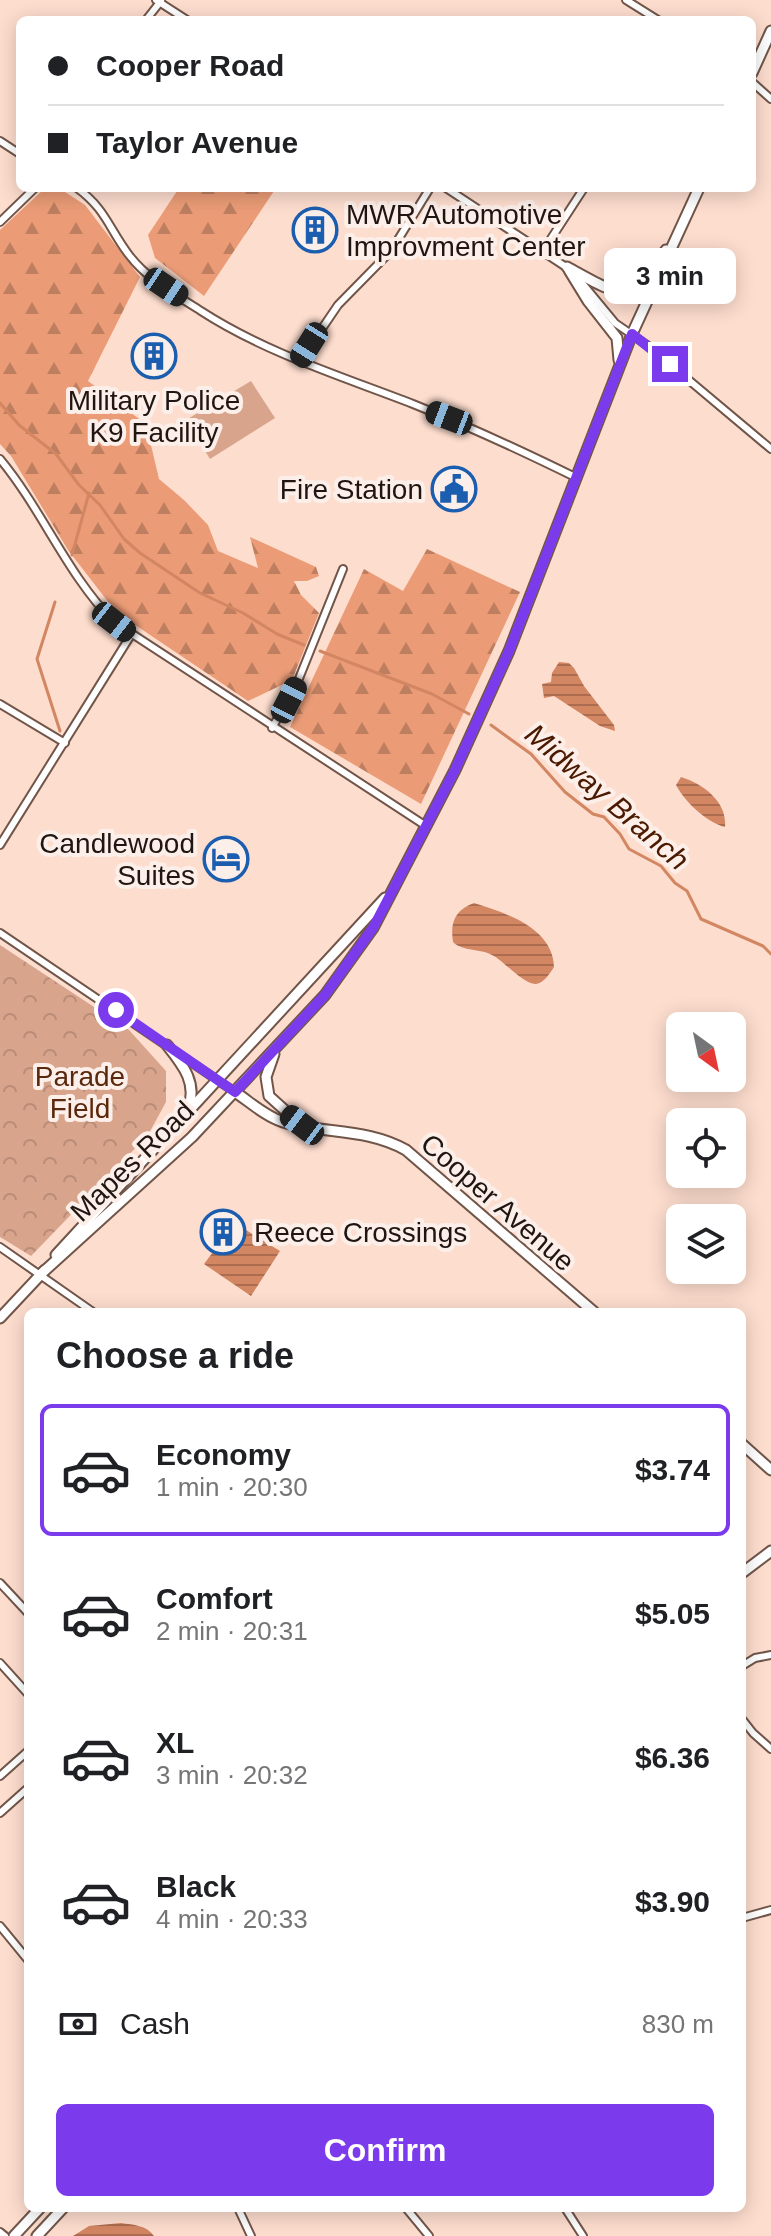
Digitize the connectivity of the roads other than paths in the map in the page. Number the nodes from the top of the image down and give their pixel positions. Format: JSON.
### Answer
{"nodes":[{"id":1,"x":626,"y":0,"type":"edge"},
{"id":2,"x":159,"y":1,"type":"edge"},
{"id":3,"x":181,"y":16,"type":"edge"},
{"id":4,"x":652,"y":16,"type":"edge"},
{"id":5,"x":771,"y":31,"type":"edge"},
{"id":6,"x":756,"y":64,"type":"edge"},
{"id":7,"x":756,"y":86,"type":"edge"},
{"id":8,"x":771,"y":99,"type":"edge"},
{"id":9,"x":31,"y":192,"type":"edge"},
{"id":10,"x":82,"y":192,"type":"edge"},
{"id":11,"x":428,"y":192,"type":"edge"},
{"id":12,"x":452,"y":192,"type":"edge"},
{"id":13,"x":581,"y":192,"type":"edge"},
{"id":14,"x":697,"y":192,"type":"edge"},
{"id":15,"x":0,"y":222,"type":"edge"},
{"id":16,"x":680,"y":231,"type":"junction"},
{"id":17,"x":543,"y":251,"type":"junction"},
{"id":18,"x":567,"y":267,"type":"junction"},
{"id":19,"x":632,"y":334,"type":"junction"},
{"id":20,"x":300,"y":361,"type":"junction"},
{"id":21,"x":618,"y":368,"type":"junction"},
{"id":22,"x":771,"y":449,"type":"edge"},
{"id":23,"x":0,"y":459,"type":"edge"},
{"id":24,"x":575,"y":477,"type":"junction"},
{"id":25,"x":343,"y":569,"type":"dead end"},
{"id":26,"x":131,"y":635,"type":"junction"},
{"id":27,"x":0,"y":704,"type":"edge"},
{"id":28,"x":272,"y":728,"type":"junction"},
{"id":29,"x":65,"y":743,"type":"junction"},
{"id":30,"x":426,"y":826,"type":"junction"},
{"id":31,"x":0,"y":845,"type":"edge"},
{"id":32,"x":395,"y":886,"type":"junction"},
{"id":33,"x":0,"y":933,"type":"edge"},
{"id":34,"x":167,"y":1045,"type":"junction"},
{"id":35,"x":277,"y":1046,"type":"junction"},
{"id":36,"x":218,"y":1080,"type":"junction"},
{"id":37,"x":235,"y":1092,"type":"junction"},
{"id":38,"x":185,"y":1115,"type":"junction"},
{"id":39,"x":302,"y":1125,"type":"junction"},
{"id":40,"x":0,"y":1247,"type":"edge"},
{"id":41,"x":41,"y":1274,"type":"junction"},
{"id":42,"x":88,"y":1308,"type":"edge"},
{"id":43,"x":589,"y":1308,"type":"edge"},
{"id":44,"x":0,"y":1318,"type":"edge"},
{"id":45,"x":746,"y":1448,"type":"edge"},
{"id":46,"x":771,"y":1470,"type":"edge"},
{"id":47,"x":771,"y":1551,"type":"edge"},
{"id":48,"x":746,"y":1570,"type":"edge"},
{"id":49,"x":0,"y":1583,"type":"edge"},
{"id":50,"x":24,"y":1609,"type":"edge"},
{"id":51,"x":771,"y":1655,"type":"edge"},
{"id":52,"x":0,"y":1663,"type":"edge"},
{"id":53,"x":746,"y":1664,"type":"edge"},
{"id":54,"x":24,"y":1690,"type":"edge"},
{"id":55,"x":746,"y":1724,"type":"edge"},
{"id":56,"x":771,"y":1749,"type":"edge"},
{"id":57,"x":24,"y":1755,"type":"edge"},
{"id":58,"x":0,"y":1776,"type":"edge"},
{"id":59,"x":24,"y":1792,"type":"edge"},
{"id":60,"x":0,"y":1813,"type":"edge"},
{"id":61,"x":771,"y":1910,"type":"edge"},
{"id":62,"x":746,"y":1916,"type":"edge"},
{"id":63,"x":0,"y":1926,"type":"edge"},
{"id":64,"x":24,"y":1955,"type":"edge"},
{"id":65,"x":36,"y":2212,"type":"edge"},
{"id":66,"x":59,"y":2212,"type":"edge"},
{"id":67,"x":240,"y":2212,"type":"edge"},
{"id":68,"x":409,"y":2212,"type":"edge"},
{"id":69,"x":568,"y":2212,"type":"edge"},
{"id":70,"x":0,"y":2232,"type":"edge"},
{"id":71,"x":5,"y":2236,"type":"edge"},
{"id":72,"x":14,"y":2236,"type":"edge"},
{"id":73,"x":37,"y":2236,"type":"edge"},
{"id":74,"x":251,"y":2236,"type":"edge"},
{"id":75,"x":429,"y":2236,"type":"edge"},
{"id":76,"x":583,"y":2236,"type":"edge"}],
"edges":[{"from":1,"to":4,"type":"street"},
{"from":2,"to":3,"type":"street"},
{"from":5,"to":6,"type":"street"},
{"from":7,"to":8,"type":"street"},
{"from":9,"to":15,"type":"street"},
{"from":10,"to":20,"type":"street"},
{"from":11,"to":20,"type":"street"},
{"from":12,"to":17,"type":"street"},
{"from":13,"to":17,"type":"street"},
{"from":14,"to":16,"type":"street","name":"Mapes Road"},
{"from":16,"to":18,"type":"street"},
{"from":16,"to":19,"type":"street","name":"Mapes Road"},
{"from":17,"to":18,"type":"street"},
{"from":18,"to":19,"type":"street"},
{"from":18,"to":21,"type":"street"},
{"from":19,"to":21,"type":"street","name":"Mapes Road"},
{"from":19,"to":22,"type":"street"},
{"from":20,"to":24,"type":"street"},
{"from":21,"to":24,"type":"street","name":"Mapes Road"},
{"from":23,"to":26,"type":"street"},
{"from":24,"to":30,"type":"street","name":"Mapes Road"},
{"from":25,"to":28,"type":"street"},
{"from":26,"to":28,"type":"street"},
{"from":26,"to":29,"type":"street"},
{"from":27,"to":29,"type":"street"},
{"from":28,"to":30,"type":"street"},
{"from":29,"to":31,"type":"street"},
{"from":30,"to":32,"type":"street","name":"Mapes Road"},
{"from":32,"to":35,"type":"street","name":"Mapes Road"},
{"from":32,"to":36,"type":"street","name":"Mapes Road"},
{"from":33,"to":34,"type":"street"},
{"from":34,"to":36,"type":"street"},
{"from":34,"to":38,"type":"street"},
{"from":35,"to":37,"type":"street","name":"Mapes Road"},
{"from":35,"to":39,"type":"street"},
{"from":36,"to":37,"type":"street"},
{"from":36,"to":38,"type":"street","name":"Mapes Road"},
{"from":37,"to":39,"type":"street","name":"Cooper Avenue"},
{"from":37,"to":41,"type":"street","name":"Mapes Road"},
{"from":38,"to":41,"type":"street","name":"Mapes Road"},
{"from":39,"to":43,"type":"street","name":"Cooper Avenue"},
{"from":40,"to":41,"type":"street"},
{"from":41,"to":42,"type":"street"},
{"from":41,"to":44,"type":"street","name":"Mapes Road"},
{"from":45,"to":46,"type":"street"},
{"from":47,"to":48,"type":"street"},
{"from":49,"to":50,"type":"street"},
{"from":51,"to":53,"type":"street"},
{"from":52,"to":54,"type":"street"},
{"from":55,"to":56,"type":"street"},
{"from":57,"to":58,"type":"street"},
{"from":59,"to":60,"type":"street"},
{"from":61,"to":62,"type":"street"},
{"from":63,"to":64,"type":"street"},
{"from":65,"to":72,"type":"street"},
{"from":66,"to":73,"type":"street"},
{"from":67,"to":74,"type":"street"},
{"from":68,"to":75,"type":"street"},
{"from":69,"to":76,"type":"street"},
{"from":70,"to":71,"type":"street"}]}
